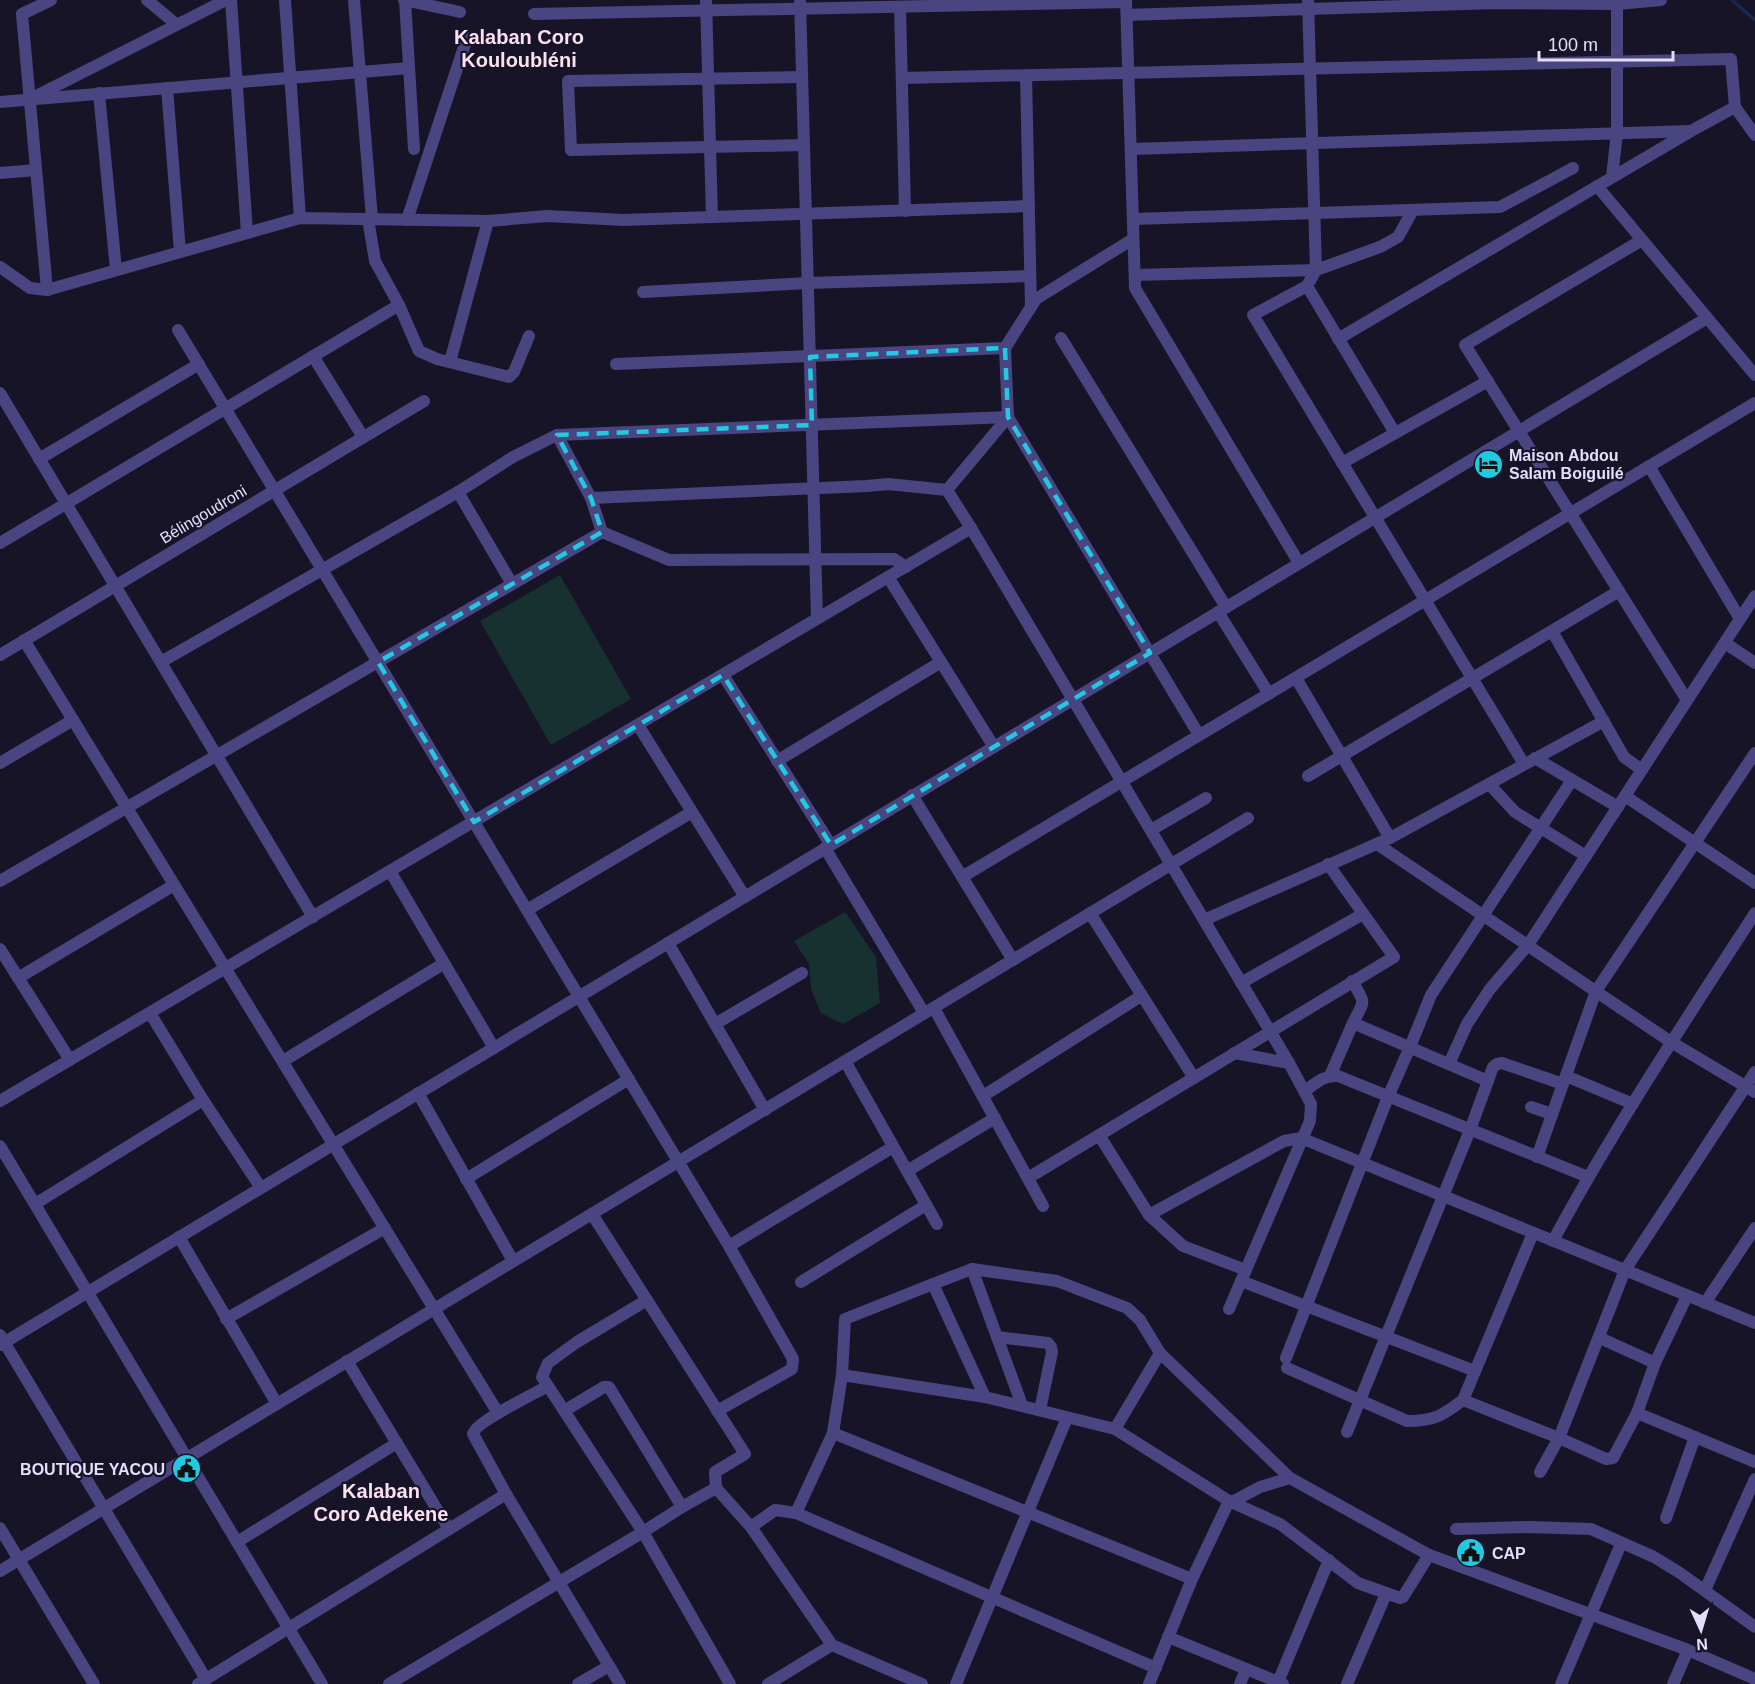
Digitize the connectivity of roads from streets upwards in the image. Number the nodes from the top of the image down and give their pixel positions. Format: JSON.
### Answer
{"nodes":[{"id":1,"x":51,"y":0,"type":"edge"},
{"id":2,"x":147,"y":0,"type":"edge"},
{"id":3,"x":226,"y":0,"type":"edge"},
{"id":4,"x":231,"y":0,"type":"edge"},
{"id":5,"x":285,"y":0,"type":"edge"},
{"id":6,"x":354,"y":0,"type":"edge"},
{"id":7,"x":404,"y":0,"type":"edge"},
{"id":8,"x":1660,"y":0,"type":"edge"},
{"id":9,"x":1496,"y":1,"type":"edge"},
{"id":10,"x":1023,"y":2,"type":"edge"},
{"id":11,"x":1546,"y":2,"type":"edge"},
{"id":12,"x":800,"y":4,"type":"edge"},
{"id":13,"x":1617,"y":4,"type":"junction"},
{"id":14,"x":706,"y":5,"type":"edge"},
{"id":15,"x":1309,"y":5,"type":"edge"},
{"id":16,"x":1126,"y":6,"type":"edge"},
{"id":17,"x":900,"y":7,"type":"junction"},
{"id":18,"x":460,"y":12,"type":"dead end"},
{"id":19,"x":534,"y":14,"type":"dead end"},
{"id":20,"x":176,"y":24,"type":"junction"},
{"id":21,"x":467,"y":38,"type":"dead end"},
{"id":22,"x":1616,"y":62,"type":"junction"},
{"id":23,"x":409,"y":68,"type":"junction"},
{"id":24,"x":1310,"y":68,"type":"junction"},
{"id":25,"x":360,"y":72,"type":"junction"},
{"id":26,"x":1128,"y":72,"type":"junction"},
{"id":27,"x":1026,"y":75,"type":"junction"},
{"id":28,"x":802,"y":77,"type":"junction"},
{"id":29,"x":290,"y":78,"type":"junction"},
{"id":30,"x":902,"y":78,"type":"junction"},
{"id":31,"x":708,"y":79,"type":"junction"},
{"id":32,"x":237,"y":82,"type":"junction"},
{"id":33,"x":167,"y":88,"type":"junction"},
{"id":34,"x":99,"y":93,"type":"junction"},
{"id":35,"x":30,"y":99,"type":"junction"},
{"id":36,"x":0,"y":102,"type":"edge"},
{"id":37,"x":1735,"y":108,"type":"junction"},
{"id":38,"x":1691,"y":131,"type":"junction"},
{"id":39,"x":1617,"y":133,"type":"junction"},
{"id":40,"x":1755,"y":135,"type":"edge"},
{"id":41,"x":1312,"y":143,"type":"junction"},
{"id":42,"x":804,"y":145,"type":"junction"},
{"id":43,"x":710,"y":147,"type":"junction"},
{"id":44,"x":414,"y":149,"type":"dead end"},
{"id":45,"x":1131,"y":149,"type":"junction"},
{"id":46,"x":1573,"y":168,"type":"dead end"},
{"id":47,"x":36,"y":170,"type":"junction"},
{"id":48,"x":0,"y":173,"type":"edge"},
{"id":49,"x":1612,"y":177,"type":"junction"},
{"id":50,"x":1597,"y":186,"type":"junction"},
{"id":51,"x":1029,"y":206,"type":"junction"},
{"id":52,"x":1413,"y":210,"type":"junction"},
{"id":53,"x":905,"y":211,"type":"junction"},
{"id":54,"x":1314,"y":213,"type":"junction"},
{"id":55,"x":806,"y":214,"type":"junction"},
{"id":56,"x":712,"y":217,"type":"junction"},
{"id":57,"x":300,"y":218,"type":"junction"},
{"id":58,"x":370,"y":219,"type":"junction"},
{"id":59,"x":1133,"y":219,"type":"junction"},
{"id":60,"x":407,"y":220,"type":"junction"},
{"id":61,"x":488,"y":221,"type":"junction"},
{"id":62,"x":247,"y":233,"type":"junction"},
{"id":63,"x":1133,"y":239,"type":"junction"},
{"id":64,"x":1642,"y":240,"type":"junction"},
{"id":65,"x":180,"y":252,"type":"junction"},
{"id":66,"x":0,"y":267,"type":"edge"},
{"id":67,"x":116,"y":270,"type":"junction"},
{"id":68,"x":1316,"y":270,"type":"junction"},
{"id":69,"x":1135,"y":275,"type":"junction"},
{"id":70,"x":1030,"y":276,"type":"junction"},
{"id":71,"x":808,"y":283,"type":"junction"},
{"id":72,"x":1307,"y":286,"type":"junction"},
{"id":73,"x":47,"y":290,"type":"junction"},
{"id":74,"x":643,"y":292,"type":"dead end"},
{"id":75,"x":399,"y":305,"type":"junction"},
{"id":76,"x":1031,"y":307,"type":"junction"},
{"id":77,"x":1707,"y":318,"type":"junction"},
{"id":78,"x":178,"y":330,"type":"dead end"},
{"id":79,"x":529,"y":336,"type":"dead end"},
{"id":80,"x":1061,"y":338,"type":"dead end"},
{"id":81,"x":1338,"y":339,"type":"junction"},
{"id":82,"x":1005,"y":348,"type":"junction"},
{"id":83,"x":313,"y":356,"type":"junction"},
{"id":84,"x":810,"y":357,"type":"junction"},
{"id":85,"x":450,"y":362,"type":"junction"},
{"id":86,"x":199,"y":364,"type":"junction"},
{"id":87,"x":616,"y":364,"type":"dead end"},
{"id":88,"x":1755,"y":375,"type":"edge"},
{"id":89,"x":1488,"y":381,"type":"junction"},
{"id":90,"x":0,"y":393,"type":"edge"},
{"id":91,"x":424,"y":401,"type":"dead end"},
{"id":92,"x":1755,"y":403,"type":"edge"},
{"id":93,"x":225,"y":409,"type":"junction"},
{"id":94,"x":1008,"y":417,"type":"junction"},
{"id":95,"x":812,"y":425,"type":"junction"},
{"id":96,"x":1519,"y":431,"type":"junction"},
{"id":97,"x":1395,"y":433,"type":"junction"},
{"id":98,"x":557,"y":435,"type":"junction"},
{"id":99,"x":363,"y":437,"type":"junction"},
{"id":100,"x":39,"y":459,"type":"junction"},
{"id":101,"x":1342,"y":463,"type":"junction"},
{"id":102,"x":1649,"y":466,"type":"junction"},
{"id":103,"x":814,"y":487,"type":"junction"},
{"id":104,"x":275,"y":490,"type":"junction"},
{"id":105,"x":947,"y":490,"type":"junction"},
{"id":106,"x":458,"y":492,"type":"junction"},
{"id":107,"x":591,"y":498,"type":"junction"},
{"id":108,"x":66,"y":504,"type":"junction"},
{"id":109,"x":1571,"y":513,"type":"junction"},
{"id":110,"x":1375,"y":517,"type":"junction"},
{"id":111,"x":972,"y":528,"type":"junction"},
{"id":112,"x":602,"y":532,"type":"junction"},
{"id":113,"x":2,"y":537,"type":"edge"},
{"id":114,"x":816,"y":559,"type":"junction"},
{"id":115,"x":1299,"y":563,"type":"junction"},
{"id":116,"x":906,"y":567,"type":"junction"},
{"id":117,"x":322,"y":569,"type":"junction"},
{"id":118,"x":888,"y":577,"type":"junction"},
{"id":119,"x":512,"y":584,"type":"junction"},
{"id":120,"x":115,"y":586,"type":"junction"},
{"id":121,"x":1619,"y":591,"type":"junction"},
{"id":122,"x":1755,"y":596,"type":"edge"},
{"id":123,"x":1425,"y":600,"type":"junction"},
{"id":124,"x":1222,"y":609,"type":"junction"},
{"id":125,"x":817,"y":619,"type":"junction"},
{"id":126,"x":1740,"y":619,"type":"junction"},
{"id":127,"x":1552,"y":631,"type":"junction"},
{"id":128,"x":24,"y":640,"type":"junction"},
{"id":129,"x":1725,"y":643,"type":"junction"},
{"id":130,"x":1150,"y":653,"type":"junction"},
{"id":131,"x":0,"y":655,"type":"edge"},
{"id":132,"x":161,"y":662,"type":"junction"},
{"id":133,"x":378,"y":662,"type":"junction"},
{"id":134,"x":941,"y":662,"type":"junction"},
{"id":135,"x":1755,"y":663,"type":"edge"},
{"id":136,"x":723,"y":675,"type":"junction"},
{"id":137,"x":1296,"y":678,"type":"junction"},
{"id":138,"x":1472,"y":678,"type":"junction"},
{"id":139,"x":1269,"y":694,"type":"junction"},
{"id":140,"x":1073,"y":699,"type":"junction"},
{"id":141,"x":1688,"y":700,"type":"junction"},
{"id":142,"x":73,"y":720,"type":"junction"},
{"id":143,"x":1604,"y":721,"type":"junction"},
{"id":144,"x":638,"y":725,"type":"junction"},
{"id":145,"x":1199,"y":735,"type":"junction"},
{"id":146,"x":994,"y":747,"type":"junction"},
{"id":147,"x":1755,"y":753,"type":"edge"},
{"id":148,"x":217,"y":756,"type":"junction"},
{"id":149,"x":1342,"y":756,"type":"junction"},
{"id":150,"x":777,"y":761,"type":"junction"},
{"id":151,"x":1529,"y":761,"type":"junction"},
{"id":152,"x":0,"y":763,"type":"edge"},
{"id":153,"x":1642,"y":770,"type":"junction"},
{"id":154,"x":1308,"y":776,"type":"dead end"},
{"id":155,"x":1572,"y":780,"type":"junction"},
{"id":156,"x":1122,"y":782,"type":"junction"},
{"id":157,"x":1490,"y":785,"type":"junction"},
{"id":158,"x":912,"y":795,"type":"junction"},
{"id":159,"x":1206,"y":798,"type":"dead end"},
{"id":160,"x":1622,"y":802,"type":"junction"},
{"id":161,"x":127,"y":808,"type":"junction"},
{"id":162,"x":692,"y":812,"type":"junction"},
{"id":163,"x":1248,"y":818,"type":"dead end"},
{"id":164,"x":474,"y":822,"type":"junction"},
{"id":165,"x":1540,"y":829,"type":"junction"},
{"id":166,"x":1151,"y":830,"type":"junction"},
{"id":167,"x":1390,"y":838,"type":"junction"},
{"id":168,"x":1694,"y":842,"type":"junction"},
{"id":169,"x":1377,"y":844,"type":"junction"},
{"id":170,"x":828,"y":847,"type":"junction"},
{"id":171,"x":1586,"y":856,"type":"junction"},
{"id":172,"x":1171,"y":864,"type":"junction"},
{"id":173,"x":1328,"y":864,"type":"junction"},
{"id":174,"x":390,"y":871,"type":"junction"},
{"id":175,"x":962,"y":877,"type":"junction"},
{"id":176,"x":0,"y":881,"type":"edge"},
{"id":177,"x":1755,"y":883,"type":"edge"},
{"id":178,"x":174,"y":885,"type":"junction"},
{"id":179,"x":745,"y":897,"type":"junction"},
{"id":180,"x":527,"y":910,"type":"junction"},
{"id":181,"x":1090,"y":913,"type":"junction"},
{"id":182,"x":1755,"y":913,"type":"edge"},
{"id":183,"x":1363,"y":914,"type":"junction"},
{"id":184,"x":1482,"y":915,"type":"junction"},
{"id":185,"x":313,"y":917,"type":"junction"},
{"id":186,"x":1204,"y":920,"type":"junction"},
{"id":187,"x":668,"y":943,"type":"junction"},
{"id":188,"x":1528,"y":945,"type":"junction"},
{"id":189,"x":0,"y":949,"type":"edge"},
{"id":190,"x":1013,"y":960,"type":"junction"},
{"id":191,"x":443,"y":964,"type":"junction"},
{"id":192,"x":225,"y":968,"type":"junction"},
{"id":193,"x":802,"y":973,"type":"dead end"},
{"id":194,"x":18,"y":978,"type":"junction"},
{"id":195,"x":1352,"y":981,"type":"junction"},
{"id":196,"x":1241,"y":983,"type":"junction"},
{"id":197,"x":1596,"y":991,"type":"junction"},
{"id":198,"x":579,"y":996,"type":"junction"},
{"id":199,"x":1141,"y":996,"type":"junction"},
{"id":200,"x":929,"y":1010,"type":"junction"},
{"id":201,"x":150,"y":1013,"type":"junction"},
{"id":202,"x":1353,"y":1023,"type":"junction"},
{"id":203,"x":715,"y":1024,"type":"junction"},
{"id":204,"x":1270,"y":1031,"type":"junction"},
{"id":205,"x":1671,"y":1042,"type":"junction"},
{"id":206,"x":1410,"y":1047,"type":"junction"},
{"id":207,"x":494,"y":1048,"type":"junction"},
{"id":208,"x":1234,"y":1053,"type":"junction"},
{"id":209,"x":70,"y":1060,"type":"junction"},
{"id":210,"x":282,"y":1061,"type":"junction"},
{"id":211,"x":845,"y":1061,"type":"junction"},
{"id":212,"x":1289,"y":1063,"type":"junction"},
{"id":213,"x":1449,"y":1064,"type":"junction"},
{"id":214,"x":1755,"y":1072,"type":"edge"},
{"id":215,"x":1330,"y":1076,"type":"junction"},
{"id":216,"x":1194,"y":1078,"type":"junction"},
{"id":217,"x":629,"y":1079,"type":"junction"},
{"id":218,"x":1565,"y":1080,"type":"junction"},
{"id":219,"x":1488,"y":1081,"type":"junction"},
{"id":220,"x":1750,"y":1089,"type":"edge"},
{"id":221,"x":1305,"y":1091,"type":"junction"},
{"id":222,"x":418,"y":1094,"type":"junction"},
{"id":223,"x":983,"y":1096,"type":"junction"},
{"id":224,"x":1388,"y":1097,"type":"junction"},
{"id":225,"x":203,"y":1100,"type":"junction"},
{"id":226,"x":0,"y":1101,"type":"edge"},
{"id":227,"x":1633,"y":1104,"type":"junction"},
{"id":228,"x":1531,"y":1107,"type":"dead end"},
{"id":229,"x":765,"y":1110,"type":"junction"},
{"id":230,"x":1552,"y":1114,"type":"junction"},
{"id":231,"x":995,"y":1118,"type":"junction"},
{"id":232,"x":1470,"y":1130,"type":"junction"},
{"id":233,"x":1099,"y":1135,"type":"junction"},
{"id":234,"x":1301,"y":1138,"type":"junction"},
{"id":235,"x":333,"y":1144,"type":"junction"},
{"id":236,"x":0,"y":1146,"type":"edge"},
{"id":237,"x":893,"y":1147,"type":"junction"},
{"id":238,"x":1537,"y":1156,"type":"junction"},
{"id":239,"x":678,"y":1162,"type":"junction"},
{"id":240,"x":1362,"y":1163,"type":"junction"},
{"id":241,"x":907,"y":1171,"type":"junction"},
{"id":242,"x":1588,"y":1177,"type":"junction"},
{"id":243,"x":1028,"y":1178,"type":"junction"},
{"id":244,"x":466,"y":1179,"type":"junction"},
{"id":245,"x":261,"y":1188,"type":"junction"},
{"id":246,"x":1443,"y":1196,"type":"junction"},
{"id":247,"x":35,"y":1204,"type":"junction"},
{"id":248,"x":926,"y":1205,"type":"junction"},
{"id":249,"x":1043,"y":1206,"type":"dead end"},
{"id":250,"x":592,"y":1214,"type":"junction"},
{"id":251,"x":1149,"y":1215,"type":"junction"},
{"id":252,"x":938,"y":1224,"type":"dead end"},
{"id":253,"x":385,"y":1228,"type":"junction"},
{"id":254,"x":1755,"y":1228,"type":"edge"},
{"id":255,"x":1533,"y":1233,"type":"junction"},
{"id":256,"x":179,"y":1237,"type":"junction"},
{"id":257,"x":1553,"y":1241,"type":"junction"},
{"id":258,"x":729,"y":1246,"type":"junction"},
{"id":259,"x":513,"y":1261,"type":"junction"},
{"id":260,"x":972,"y":1269,"type":"junction"},
{"id":261,"x":1625,"y":1270,"type":"junction"},
{"id":262,"x":1243,"y":1275,"type":"junction"},
{"id":263,"x":801,"y":1282,"type":"dead end"},
{"id":264,"x":933,"y":1284,"type":"junction"},
{"id":265,"x":88,"y":1292,"type":"junction"},
{"id":266,"x":1687,"y":1296,"type":"junction"},
{"id":267,"x":647,"y":1300,"type":"junction"},
{"id":268,"x":1705,"y":1303,"type":"junction"},
{"id":269,"x":1305,"y":1305,"type":"junction"},
{"id":270,"x":434,"y":1309,"type":"junction"},
{"id":271,"x":1229,"y":1310,"type":"dead end"},
{"id":272,"x":226,"y":1320,"type":"junction"},
{"id":273,"x":1755,"y":1323,"type":"edge"},
{"id":274,"x":1386,"y":1336,"type":"junction"},
{"id":275,"x":997,"y":1337,"type":"junction"},
{"id":276,"x":1600,"y":1338,"type":"junction"},
{"id":277,"x":1,"y":1341,"type":"edge"},
{"id":278,"x":1160,"y":1353,"type":"junction"},
{"id":279,"x":347,"y":1361,"type":"junction"},
{"id":280,"x":1655,"y":1363,"type":"junction"},
{"id":281,"x":1475,"y":1371,"type":"junction"},
{"id":282,"x":842,"y":1375,"type":"junction"},
{"id":283,"x":548,"y":1386,"type":"junction"},
{"id":284,"x":985,"y":1397,"type":"junction"},
{"id":285,"x":1463,"y":1400,"type":"junction"},
{"id":286,"x":1359,"y":1401,"type":"junction"},
{"id":287,"x":277,"y":1404,"type":"junction"},
{"id":288,"x":1022,"y":1406,"type":"junction"},
{"id":289,"x":1040,"y":1410,"type":"junction"},
{"id":290,"x":564,"y":1411,"type":"junction"},
{"id":291,"x":717,"y":1411,"type":"junction"},
{"id":292,"x":498,"y":1413,"type":"junction"},
{"id":293,"x":1637,"y":1413,"type":"junction"},
{"id":294,"x":1067,"y":1418,"type":"junction"},
{"id":295,"x":1115,"y":1430,"type":"junction"},
{"id":296,"x":1347,"y":1432,"type":"dead end"},
{"id":297,"x":833,"y":1433,"type":"junction"},
{"id":298,"x":1695,"y":1437,"type":"junction"},
{"id":299,"x":1559,"y":1438,"type":"junction"},
{"id":300,"x":397,"y":1443,"type":"junction"},
{"id":301,"x":187,"y":1458,"type":"junction"},
{"id":302,"x":1755,"y":1462,"type":"edge"},
{"id":303,"x":1540,"y":1472,"type":"dead end"},
{"id":304,"x":1290,"y":1478,"type":"junction"},
{"id":305,"x":1755,"y":1479,"type":"edge"},
{"id":306,"x":716,"y":1488,"type":"junction"},
{"id":307,"x":506,"y":1494,"type":"junction"},
{"id":308,"x":1231,"y":1502,"type":"junction"},
{"id":309,"x":682,"y":1507,"type":"junction"},
{"id":310,"x":103,"y":1509,"type":"junction"},
{"id":311,"x":1028,"y":1512,"type":"junction"},
{"id":312,"x":796,"y":1513,"type":"junction"},
{"id":313,"x":1666,"y":1518,"type":"dead end"},
{"id":314,"x":751,"y":1527,"type":"junction"},
{"id":315,"x":0,"y":1528,"type":"edge"},
{"id":316,"x":449,"y":1529,"type":"junction"},
{"id":317,"x":1456,"y":1529,"type":"dead end"},
{"id":318,"x":643,"y":1532,"type":"junction"},
{"id":319,"x":237,"y":1542,"type":"junction"},
{"id":320,"x":1621,"y":1544,"type":"junction"},
{"id":321,"x":1429,"y":1555,"type":"junction"},
{"id":322,"x":19,"y":1560,"type":"junction"},
{"id":323,"x":1329,"y":1560,"type":"junction"},
{"id":324,"x":0,"y":1571,"type":"edge"},
{"id":325,"x":1192,"y":1579,"type":"junction"},
{"id":326,"x":558,"y":1581,"type":"junction"},
{"id":327,"x":1705,"y":1590,"type":"junction"},
{"id":328,"x":1386,"y":1594,"type":"junction"},
{"id":329,"x":992,"y":1597,"type":"junction"},
{"id":330,"x":1590,"y":1615,"type":"junction"},
{"id":331,"x":1755,"y":1627,"type":"edge"},
{"id":332,"x":288,"y":1628,"type":"junction"},
{"id":333,"x":1168,"y":1637,"type":"junction"},
{"id":334,"x":832,"y":1645,"type":"junction"},
{"id":335,"x":1688,"y":1650,"type":"junction"},
{"id":336,"x":609,"y":1666,"type":"junction"},
{"id":337,"x":1156,"y":1668,"type":"junction"},
{"id":338,"x":1246,"y":1669,"type":"junction"},
{"id":339,"x":1755,"y":1678,"type":"edge"},
{"id":340,"x":202,"y":1682,"type":"edge"},
{"id":341,"x":1281,"y":1683,"type":"edge"},
{"id":342,"x":94,"y":1684,"type":"edge"},
{"id":343,"x":322,"y":1684,"type":"edge"},
{"id":344,"x":389,"y":1684,"type":"edge"},
{"id":345,"x":578,"y":1684,"type":"edge"},
{"id":346,"x":620,"y":1684,"type":"edge"},
{"id":347,"x":730,"y":1684,"type":"edge"},
{"id":348,"x":768,"y":1684,"type":"edge"},
{"id":349,"x":922,"y":1684,"type":"edge"},
{"id":350,"x":956,"y":1684,"type":"edge"},
{"id":351,"x":1149,"y":1684,"type":"edge"},
{"id":352,"x":1240,"y":1684,"type":"edge"},
{"id":353,"x":1347,"y":1684,"type":"edge"},
{"id":354,"x":1561,"y":1684,"type":"edge"},
{"id":355,"x":1673,"y":1684,"type":"edge"}],
"edges":[{"from":1,"to":35,"type":"street"},
{"from":2,"to":20,"type":"street"},
{"from":3,"to":20,"type":"street"},
{"from":4,"to":32,"type":"street"},
{"from":5,"to":29,"type":"street"},
{"from":6,"to":25,"type":"street"},
{"from":7,"to":18,"type":"street"},
{"from":7,"to":23,"type":"street"},
{"from":8,"to":13,"type":"street"},
{"from":9,"to":11,"type":"street"},
{"from":9,"to":15,"type":"street"},
{"from":10,"to":16,"type":"street"},
{"from":10,"to":17,"type":"street"},
{"from":11,"to":13,"type":"street"},
{"from":12,"to":14,"type":"street"},
{"from":12,"to":17,"type":"street"},
{"from":12,"to":28,"type":"street"},
{"from":13,"to":22,"type":"street"},
{"from":14,"to":19,"type":"street"},
{"from":14,"to":31,"type":"street"},
{"from":15,"to":16,"type":"street"},
{"from":15,"to":24,"type":"street"},
{"from":16,"to":26,"type":"street"},
{"from":17,"to":30,"type":"street"},
{"from":20,"to":35,"type":"street"},
{"from":21,"to":60,"type":"street"},
{"from":22,"to":24,"type":"street"},
{"from":22,"to":37,"type":"street"},
{"from":22,"to":39,"type":"street"},
{"from":23,"to":25,"type":"street"},
{"from":23,"to":44,"type":"street"},
{"from":24,"to":26,"type":"street"},
{"from":24,"to":41,"type":"street"},
{"from":25,"to":29,"type":"street"},
{"from":25,"to":58,"type":"street"},
{"from":26,"to":27,"type":"street"},
{"from":26,"to":45,"type":"street"},
{"from":27,"to":30,"type":"street"},
{"from":27,"to":51,"type":"street"},
{"from":28,"to":31,"type":"street"},
{"from":28,"to":42,"type":"street"},
{"from":29,"to":32,"type":"street"},
{"from":29,"to":57,"type":"street"},
{"from":30,"to":53,"type":"street"},
{"from":31,"to":43,"type":"street"},
{"from":31,"to":43,"type":"street"},
{"from":32,"to":33,"type":"street"},
{"from":32,"to":62,"type":"street"},
{"from":33,"to":34,"type":"street"},
{"from":33,"to":65,"type":"street"},
{"from":34,"to":35,"type":"street"},
{"from":34,"to":67,"type":"street"},
{"from":35,"to":36,"type":"street"},
{"from":35,"to":47,"type":"street"},
{"from":37,"to":38,"type":"street"},
{"from":37,"to":40,"type":"street"},
{"from":38,"to":39,"type":"street"},
{"from":38,"to":49,"type":"street"},
{"from":39,"to":41,"type":"street"},
{"from":39,"to":49,"type":"street"},
{"from":41,"to":45,"type":"street"},
{"from":41,"to":54,"type":"street"},
{"from":42,"to":43,"type":"street"},
{"from":42,"to":55,"type":"street"},
{"from":43,"to":56,"type":"street"},
{"from":45,"to":59,"type":"street"},
{"from":46,"to":52,"type":"street"},
{"from":47,"to":48,"type":"street"},
{"from":47,"to":73,"type":"street"},
{"from":49,"to":50,"type":"street"},
{"from":50,"to":64,"type":"street"},
{"from":50,"to":81,"type":"street"},
{"from":51,"to":53,"type":"street"},
{"from":51,"to":70,"type":"street"},
{"from":52,"to":54,"type":"street"},
{"from":52,"to":68,"type":"street"},
{"from":53,"to":55,"type":"street"},
{"from":54,"to":59,"type":"street"},
{"from":54,"to":68,"type":"street"},
{"from":55,"to":56,"type":"street"},
{"from":55,"to":71,"type":"street"},
{"from":56,"to":61,"type":"street"},
{"from":57,"to":58,"type":"street"},
{"from":57,"to":62,"type":"street"},
{"from":58,"to":60,"type":"street"},
{"from":58,"to":75,"type":"street"},
{"from":59,"to":63,"type":"street"},
{"from":60,"to":61,"type":"street"},
{"from":61,"to":85,"type":"street"},
{"from":62,"to":65,"type":"street"},
{"from":63,"to":69,"type":"street"},
{"from":63,"to":76,"type":"street"},
{"from":64,"to":77,"type":"street"},
{"from":64,"to":89,"type":"street"},
{"from":65,"to":67,"type":"street"},
{"from":66,"to":73,"type":"street"},
{"from":67,"to":73,"type":"street"},
{"from":68,"to":69,"type":"street"},
{"from":68,"to":72,"type":"street"},
{"from":69,"to":115,"type":"street"},
{"from":70,"to":71,"type":"street"},
{"from":70,"to":76,"type":"street"},
{"from":71,"to":74,"type":"street"},
{"from":71,"to":84,"type":"street"},
{"from":72,"to":81,"type":"street"},
{"from":72,"to":101,"type":"street"},
{"from":75,"to":83,"type":"street"},
{"from":75,"to":85,"type":"street"},
{"from":76,"to":82,"type":"street"},
{"from":77,"to":88,"type":"street"},
{"from":77,"to":96,"type":"street"},
{"from":78,"to":86,"type":"street"},
{"from":79,"to":85,"type":"street"},
{"from":80,"to":124,"type":"street"},
{"from":81,"to":97,"type":"street"},
{"from":82,"to":84,"type":"street"},
{"from":82,"to":94,"type":"street"},
{"from":83,"to":93,"type":"street"},
{"from":83,"to":99,"type":"street"},
{"from":84,"to":87,"type":"street"},
{"from":84,"to":95,"type":"street"},
{"from":86,"to":93,"type":"street"},
{"from":86,"to":100,"type":"street"},
{"from":89,"to":96,"type":"street"},
{"from":89,"to":97,"type":"street"},
{"from":90,"to":100,"type":"street"},
{"from":91,"to":99,"type":"street","name":"Bélingoudroni"},
{"from":92,"to":102,"type":"street"},
{"from":93,"to":104,"type":"street"},
{"from":93,"to":108,"type":"street"},
{"from":94,"to":95,"type":"street"},
{"from":94,"to":105,"type":"street"},
{"from":94,"to":130,"type":"street"},
{"from":95,"to":98,"type":"street"},
{"from":95,"to":103,"type":"street"},
{"from":96,"to":109,"type":"street"},
{"from":96,"to":110,"type":"street"},
{"from":97,"to":101,"type":"street"},
{"from":98,"to":106,"type":"street"},
{"from":98,"to":107,"type":"street"},
{"from":99,"to":104,"type":"street","name":"Bélingoudroni"},
{"from":100,"to":108,"type":"street"},
{"from":101,"to":110,"type":"street"},
{"from":102,"to":109,"type":"street"},
{"from":102,"to":126,"type":"street"},
{"from":103,"to":105,"type":"street"},
{"from":103,"to":107,"type":"street"},
{"from":103,"to":114,"type":"street"},
{"from":104,"to":117,"type":"street"},
{"from":104,"to":120,"type":"street","name":"Bélingoudroni"},
{"from":105,"to":111,"type":"street"},
{"from":106,"to":117,"type":"street"},
{"from":106,"to":119,"type":"street"},
{"from":107,"to":112,"type":"street"},
{"from":108,"to":113,"type":"street"},
{"from":108,"to":120,"type":"street"},
{"from":109,"to":121,"type":"street"},
{"from":109,"to":123,"type":"street"},
{"from":110,"to":115,"type":"street"},
{"from":110,"to":123,"type":"street"},
{"from":111,"to":116,"type":"street"},
{"from":111,"to":140,"type":"street"},
{"from":112,"to":114,"type":"street"},
{"from":112,"to":119,"type":"street"},
{"from":114,"to":116,"type":"street"},
{"from":114,"to":125,"type":"street"},
{"from":115,"to":124,"type":"street"},
{"from":116,"to":118,"type":"street"},
{"from":117,"to":132,"type":"street"},
{"from":117,"to":133,"type":"street"},
{"from":118,"to":125,"type":"street"},
{"from":118,"to":134,"type":"street"},
{"from":119,"to":133,"type":"street"},
{"from":120,"to":128,"type":"street","name":"Bélingoudroni"},
{"from":120,"to":132,"type":"street"},
{"from":121,"to":127,"type":"street"},
{"from":121,"to":141,"type":"street"},
{"from":122,"to":126,"type":"street"},
{"from":123,"to":137,"type":"street"},
{"from":123,"to":138,"type":"street"},
{"from":124,"to":130,"type":"street"},
{"from":124,"to":139,"type":"street"},
{"from":125,"to":136,"type":"street"},
{"from":126,"to":129,"type":"street"},
{"from":127,"to":138,"type":"street"},
{"from":127,"to":143,"type":"street"},
{"from":128,"to":131,"type":"street","name":"Bélingoudroni"},
{"from":128,"to":142,"type":"street"},
{"from":129,"to":135,"type":"street"},
{"from":129,"to":141,"type":"street"},
{"from":130,"to":140,"type":"street"},
{"from":130,"to":145,"type":"street"},
{"from":132,"to":148,"type":"street"},
{"from":133,"to":148,"type":"street"},
{"from":133,"to":164,"type":"street"},
{"from":134,"to":146,"type":"street"},
{"from":134,"to":150,"type":"street"},
{"from":136,"to":144,"type":"street"},
{"from":136,"to":150,"type":"street"},
{"from":137,"to":139,"type":"street"},
{"from":137,"to":149,"type":"street"},
{"from":138,"to":149,"type":"street"},
{"from":138,"to":151,"type":"street"},
{"from":139,"to":145,"type":"street"},
{"from":140,"to":146,"type":"street"},
{"from":140,"to":156,"type":"street"},
{"from":141,"to":153,"type":"street"},
{"from":142,"to":152,"type":"street"},
{"from":142,"to":161,"type":"street"},
{"from":143,"to":151,"type":"street"},
{"from":143,"to":153,"type":"street"},
{"from":144,"to":162,"type":"street"},
{"from":144,"to":164,"type":"street"},
{"from":145,"to":156,"type":"street"},
{"from":146,"to":158,"type":"street"},
{"from":147,"to":168,"type":"street"},
{"from":148,"to":161,"type":"street"},
{"from":148,"to":185,"type":"street"},
{"from":149,"to":154,"type":"street"},
{"from":149,"to":167,"type":"street"},
{"from":150,"to":170,"type":"street"},
{"from":151,"to":155,"type":"street"},
{"from":151,"to":157,"type":"street"},
{"from":153,"to":160,"type":"street"},
{"from":155,"to":160,"type":"street"},
{"from":155,"to":165,"type":"street"},
{"from":156,"to":166,"type":"street"},
{"from":156,"to":175,"type":"street"},
{"from":157,"to":165,"type":"street"},
{"from":157,"to":167,"type":"street"},
{"from":158,"to":170,"type":"street"},
{"from":158,"to":175,"type":"street"},
{"from":159,"to":166,"type":"street"},
{"from":160,"to":168,"type":"street"},
{"from":160,"to":171,"type":"street"},
{"from":161,"to":176,"type":"street"},
{"from":161,"to":178,"type":"street"},
{"from":162,"to":179,"type":"street"},
{"from":162,"to":180,"type":"street"},
{"from":163,"to":172,"type":"street"},
{"from":164,"to":174,"type":"street"},
{"from":164,"to":180,"type":"street"},
{"from":165,"to":171,"type":"street"},
{"from":165,"to":184,"type":"street"},
{"from":166,"to":172,"type":"street"},
{"from":167,"to":169,"type":"street"},
{"from":168,"to":177,"type":"street"},
{"from":168,"to":197,"type":"street"},
{"from":169,"to":173,"type":"street"},
{"from":169,"to":184,"type":"street"},
{"from":170,"to":179,"type":"street"},
{"from":170,"to":200,"type":"street"},
{"from":171,"to":188,"type":"street"},
{"from":172,"to":181,"type":"street"},
{"from":172,"to":186,"type":"street"},
{"from":173,"to":183,"type":"street"},
{"from":173,"to":186,"type":"street"},
{"from":174,"to":185,"type":"street"},
{"from":174,"to":191,"type":"street"},
{"from":175,"to":190,"type":"street"},
{"from":178,"to":192,"type":"street"},
{"from":178,"to":194,"type":"street"},
{"from":179,"to":187,"type":"street"},
{"from":180,"to":198,"type":"street"},
{"from":181,"to":190,"type":"street"},
{"from":181,"to":199,"type":"street"},
{"from":182,"to":205,"type":"street"},
{"from":183,"to":195,"type":"street"},
{"from":183,"to":196,"type":"street"},
{"from":184,"to":188,"type":"street"},
{"from":184,"to":206,"type":"street"},
{"from":185,"to":192,"type":"street"},
{"from":186,"to":196,"type":"street"},
{"from":187,"to":198,"type":"street"},
{"from":187,"to":203,"type":"street"},
{"from":188,"to":197,"type":"street"},
{"from":188,"to":213,"type":"street"},
{"from":189,"to":194,"type":"street"},
{"from":190,"to":200,"type":"street"},
{"from":191,"to":207,"type":"street"},
{"from":191,"to":210,"type":"street"},
{"from":192,"to":201,"type":"street"},
{"from":192,"to":210,"type":"street"},
{"from":193,"to":203,"type":"street"},
{"from":194,"to":209,"type":"street"},
{"from":195,"to":202,"type":"street"},
{"from":195,"to":204,"type":"street"},
{"from":196,"to":204,"type":"street"},
{"from":197,"to":205,"type":"street"},
{"from":197,"to":218,"type":"street"},
{"from":198,"to":207,"type":"street"},
{"from":198,"to":217,"type":"street"},
{"from":199,"to":216,"type":"street"},
{"from":199,"to":223,"type":"street"},
{"from":200,"to":211,"type":"street"},
{"from":200,"to":223,"type":"street"},
{"from":201,"to":209,"type":"street"},
{"from":201,"to":225,"type":"street"},
{"from":202,"to":206,"type":"street"},
{"from":202,"to":215,"type":"street"},
{"from":203,"to":229,"type":"street"},
{"from":204,"to":208,"type":"street"},
{"from":204,"to":212,"type":"street"},
{"from":205,"to":220,"type":"street"},
{"from":205,"to":227,"type":"street"},
{"from":206,"to":213,"type":"street"},
{"from":206,"to":224,"type":"street"},
{"from":207,"to":222,"type":"street"},
{"from":208,"to":212,"type":"street"},
{"from":208,"to":216,"type":"street"},
{"from":209,"to":226,"type":"street"},
{"from":210,"to":235,"type":"street"},
{"from":211,"to":229,"type":"street"},
{"from":211,"to":237,"type":"street"},
{"from":212,"to":221,"type":"street"},
{"from":213,"to":219,"type":"street"},
{"from":214,"to":220,"type":"street"},
{"from":215,"to":221,"type":"street"},
{"from":215,"to":224,"type":"street"},
{"from":216,"to":233,"type":"street"},
{"from":217,"to":239,"type":"street"},
{"from":217,"to":244,"type":"street"},
{"from":218,"to":219,"type":"street"},
{"from":218,"to":227,"type":"street"},
{"from":218,"to":230,"type":"street"},
{"from":219,"to":232,"type":"street"},
{"from":220,"to":261,"type":"street"},
{"from":221,"to":234,"type":"street"},
{"from":222,"to":235,"type":"street"},
{"from":222,"to":244,"type":"street"},
{"from":223,"to":231,"type":"street"},
{"from":224,"to":232,"type":"street"},
{"from":224,"to":240,"type":"street"},
{"from":225,"to":245,"type":"street"},
{"from":225,"to":247,"type":"street"},
{"from":227,"to":242,"type":"street"},
{"from":228,"to":230,"type":"street"},
{"from":229,"to":239,"type":"street"},
{"from":230,"to":238,"type":"street"},
{"from":231,"to":241,"type":"street"},
{"from":231,"to":243,"type":"street"},
{"from":232,"to":238,"type":"street"},
{"from":232,"to":246,"type":"street"},
{"from":233,"to":243,"type":"street"},
{"from":233,"to":251,"type":"street"},
{"from":234,"to":240,"type":"street"},
{"from":234,"to":251,"type":"street"},
{"from":234,"to":262,"type":"street"},
{"from":235,"to":245,"type":"street"},
{"from":235,"to":253,"type":"street"},
{"from":236,"to":247,"type":"street"},
{"from":237,"to":241,"type":"street"},
{"from":237,"to":258,"type":"street"},
{"from":238,"to":242,"type":"street"},
{"from":239,"to":250,"type":"street"},
{"from":239,"to":258,"type":"street"},
{"from":240,"to":246,"type":"street"},
{"from":240,"to":269,"type":"street"},
{"from":241,"to":248,"type":"street"},
{"from":242,"to":257,"type":"street"},
{"from":243,"to":249,"type":"street"},
{"from":244,"to":259,"type":"street"},
{"from":245,"to":256,"type":"street"},
{"from":246,"to":255,"type":"street"},
{"from":246,"to":274,"type":"street"},
{"from":247,"to":265,"type":"street"},
{"from":248,"to":252,"type":"street"},
{"from":248,"to":263,"type":"street"},
{"from":250,"to":259,"type":"street"},
{"from":250,"to":267,"type":"street"},
{"from":251,"to":262,"type":"street"},
{"from":253,"to":270,"type":"street"},
{"from":253,"to":272,"type":"street"},
{"from":254,"to":268,"type":"street"},
{"from":255,"to":257,"type":"street"},
{"from":255,"to":281,"type":"street"},
{"from":256,"to":265,"type":"street"},
{"from":256,"to":272,"type":"street"},
{"from":257,"to":261,"type":"street"},
{"from":258,"to":291,"type":"street"},
{"from":259,"to":270,"type":"street"},
{"from":260,"to":264,"type":"street"},
{"from":260,"to":275,"type":"street"},
{"from":260,"to":278,"type":"street"},
{"from":261,"to":266,"type":"street"},
{"from":261,"to":276,"type":"street"},
{"from":262,"to":269,"type":"street"},
{"from":262,"to":271,"type":"street"},
{"from":264,"to":282,"type":"street"},
{"from":264,"to":284,"type":"street"},
{"from":265,"to":277,"type":"street"},
{"from":265,"to":301,"type":"street"},
{"from":266,"to":268,"type":"street"},
{"from":266,"to":280,"type":"street"},
{"from":267,"to":283,"type":"street"},
{"from":267,"to":291,"type":"street"},
{"from":268,"to":273,"type":"street"},
{"from":269,"to":274,"type":"street"},
{"from":269,"to":286,"type":"street"},
{"from":270,"to":279,"type":"street"},
{"from":270,"to":292,"type":"street"},
{"from":272,"to":287,"type":"street"},
{"from":274,"to":281,"type":"street"},
{"from":274,"to":286,"type":"street"},
{"from":275,"to":288,"type":"street"},
{"from":275,"to":289,"type":"street"},
{"from":276,"to":280,"type":"street"},
{"from":276,"to":299,"type":"street"},
{"from":277,"to":310,"type":"street"},
{"from":278,"to":295,"type":"street"},
{"from":278,"to":304,"type":"street"},
{"from":279,"to":287,"type":"street"},
{"from":279,"to":300,"type":"street"},
{"from":280,"to":293,"type":"street"},
{"from":281,"to":285,"type":"street"},
{"from":282,"to":284,"type":"street"},
{"from":282,"to":297,"type":"street"},
{"from":283,"to":290,"type":"street"},
{"from":283,"to":292,"type":"street"},
{"from":284,"to":288,"type":"street"},
{"from":285,"to":286,"type":"street"},
{"from":285,"to":299,"type":"street"},
{"from":286,"to":296,"type":"street"},
{"from":287,"to":301,"type":"street"},
{"from":288,"to":289,"type":"street"},
{"from":289,"to":294,"type":"street"},
{"from":290,"to":309,"type":"street"},
{"from":290,"to":318,"type":"street"},
{"from":291,"to":306,"type":"street"},
{"from":292,"to":307,"type":"street"},
{"from":293,"to":298,"type":"street"},
{"from":293,"to":299,"type":"street"},
{"from":294,"to":295,"type":"street"},
{"from":294,"to":311,"type":"street"},
{"from":295,"to":308,"type":"street"},
{"from":297,"to":311,"type":"street"},
{"from":297,"to":312,"type":"street"},
{"from":298,"to":302,"type":"street"},
{"from":298,"to":313,"type":"street"},
{"from":299,"to":303,"type":"street"},
{"from":300,"to":316,"type":"street"},
{"from":300,"to":319,"type":"street"},
{"from":301,"to":310,"type":"street"},
{"from":301,"to":319,"type":"street"},
{"from":304,"to":308,"type":"street"},
{"from":304,"to":321,"type":"street"},
{"from":305,"to":327,"type":"street"},
{"from":306,"to":309,"type":"street"},
{"from":306,"to":314,"type":"street"},
{"from":307,"to":316,"type":"street"},
{"from":307,"to":326,"type":"street"},
{"from":308,"to":323,"type":"street"},
{"from":308,"to":325,"type":"street"},
{"from":309,"to":318,"type":"street"},
{"from":310,"to":322,"type":"street"},
{"from":310,"to":340,"type":"street"},
{"from":311,"to":325,"type":"street"},
{"from":311,"to":329,"type":"street"},
{"from":312,"to":314,"type":"street"},
{"from":312,"to":329,"type":"street"},
{"from":314,"to":334,"type":"street"},
{"from":315,"to":322,"type":"street"},
{"from":316,"to":332,"type":"street"},
{"from":317,"to":320,"type":"street"},
{"from":318,"to":326,"type":"street"},
{"from":318,"to":347,"type":"street"},
{"from":319,"to":332,"type":"street"},
{"from":320,"to":327,"type":"street"},
{"from":320,"to":330,"type":"street"},
{"from":321,"to":328,"type":"street"},
{"from":321,"to":330,"type":"street"},
{"from":322,"to":324,"type":"street"},
{"from":322,"to":342,"type":"street"},
{"from":323,"to":328,"type":"street"},
{"from":323,"to":341,"type":"street"},
{"from":325,"to":333,"type":"street"},
{"from":326,"to":336,"type":"street"},
{"from":326,"to":344,"type":"street"},
{"from":327,"to":331,"type":"street"},
{"from":328,"to":353,"type":"street"},
{"from":329,"to":337,"type":"street"},
{"from":329,"to":350,"type":"street"},
{"from":330,"to":335,"type":"street"},
{"from":330,"to":354,"type":"street"},
{"from":332,"to":340,"type":"street"},
{"from":332,"to":343,"type":"street"},
{"from":333,"to":337,"type":"street"},
{"from":333,"to":338,"type":"street"},
{"from":334,"to":348,"type":"street"},
{"from":334,"to":349,"type":"street"},
{"from":335,"to":339,"type":"street"},
{"from":335,"to":355,"type":"street"},
{"from":336,"to":345,"type":"street"},
{"from":336,"to":346,"type":"street"},
{"from":337,"to":351,"type":"street"},
{"from":338,"to":341,"type":"street"},
{"from":338,"to":352,"type":"street"}]}
